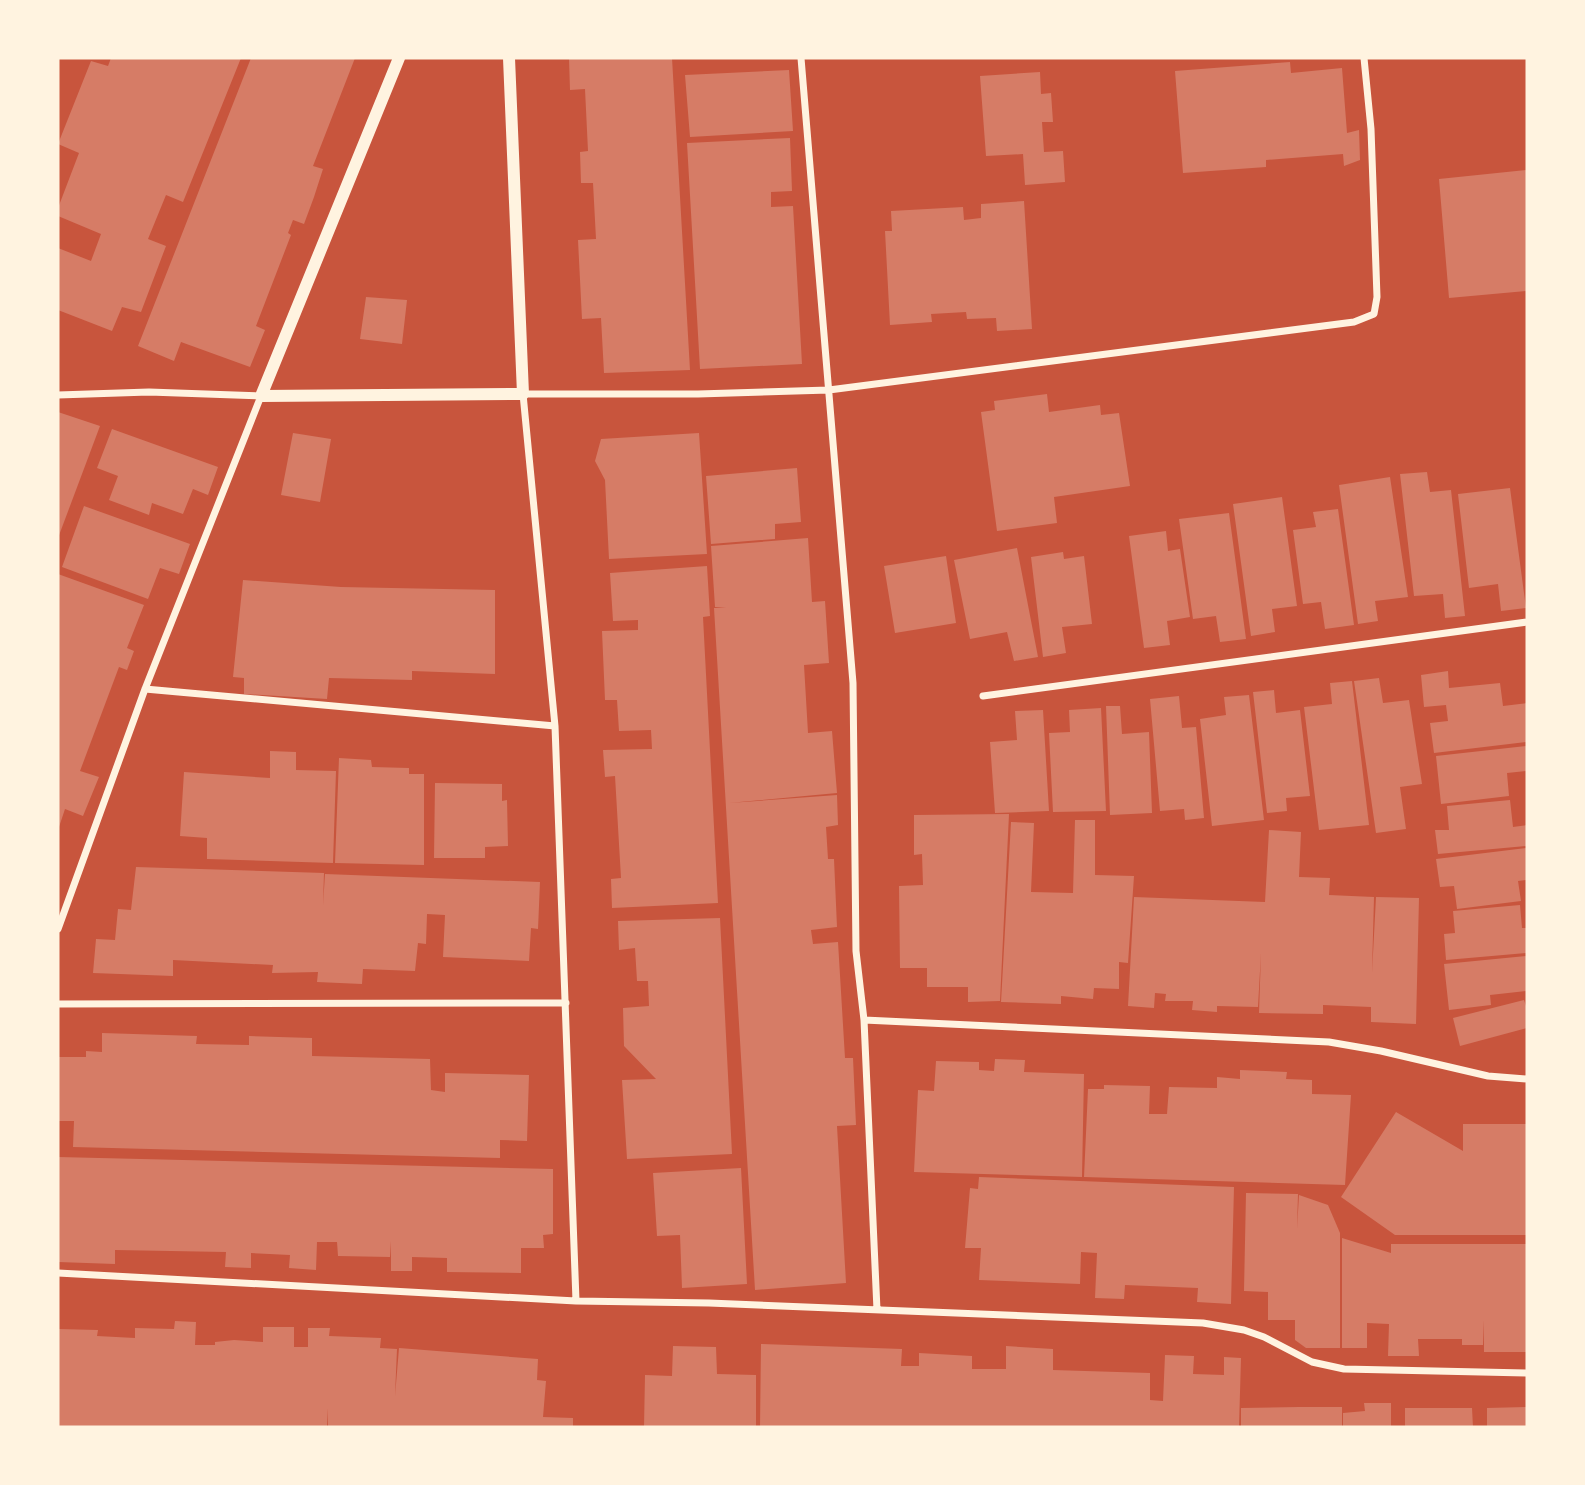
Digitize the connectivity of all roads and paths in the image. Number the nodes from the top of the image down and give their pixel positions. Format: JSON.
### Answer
{"nodes":[{"id":1,"x":399,"y":58,"type":"edge"},
{"id":2,"x":509,"y":58,"type":"edge"},
{"id":3,"x":802,"y":58,"type":"edge"},
{"id":4,"x":1364,"y":58,"type":"edge"},
{"id":5,"x":829,"y":390,"type":"junction"},
{"id":6,"x":523,"y":394,"type":"junction"},
{"id":7,"x":58,"y":395,"type":"edge"},
{"id":8,"x":261,"y":396,"type":"junction"},
{"id":9,"x":1527,"y":622,"type":"edge"},
{"id":10,"x":145,"y":689,"type":"junction"},
{"id":11,"x":983,"y":696,"type":"dead end"},
{"id":12,"x":555,"y":726,"type":"junction"},
{"id":13,"x":58,"y":929,"type":"edge"},
{"id":14,"x":566,"y":1003,"type":"junction"},
{"id":15,"x":58,"y":1004,"type":"edge"},
{"id":16,"x":864,"y":1020,"type":"junction"},
{"id":17,"x":1527,"y":1079,"type":"edge"},
{"id":18,"x":58,"y":1273,"type":"edge"},
{"id":19,"x":576,"y":1301,"type":"junction"},
{"id":20,"x":877,"y":1310,"type":"junction"},
{"id":21,"x":1527,"y":1373,"type":"edge"}],
"edges":[{"from":1,"to":8,"type":"street"},
{"from":2,"to":6,"type":"street"},
{"from":3,"to":5,"type":"street"},
{"from":4,"to":5,"type":"street"},
{"from":5,"to":6,"type":"street"},
{"from":5,"to":16,"type":"street"},
{"from":6,"to":8,"type":"street"},
{"from":6,"to":12,"type":"street"},
{"from":7,"to":8,"type":"street"},
{"from":8,"to":10,"type":"street"},
{"from":9,"to":11,"type":"street"},
{"from":10,"to":12,"type":"street"},
{"from":10,"to":13,"type":"street"},
{"from":12,"to":14,"type":"street"},
{"from":14,"to":15,"type":"street"},
{"from":14,"to":19,"type":"street"},
{"from":16,"to":17,"type":"street"},
{"from":16,"to":20,"type":"street"},
{"from":18,"to":19,"type":"street"},
{"from":19,"to":20,"type":"street"},
{"from":20,"to":21,"type":"street"}]}
